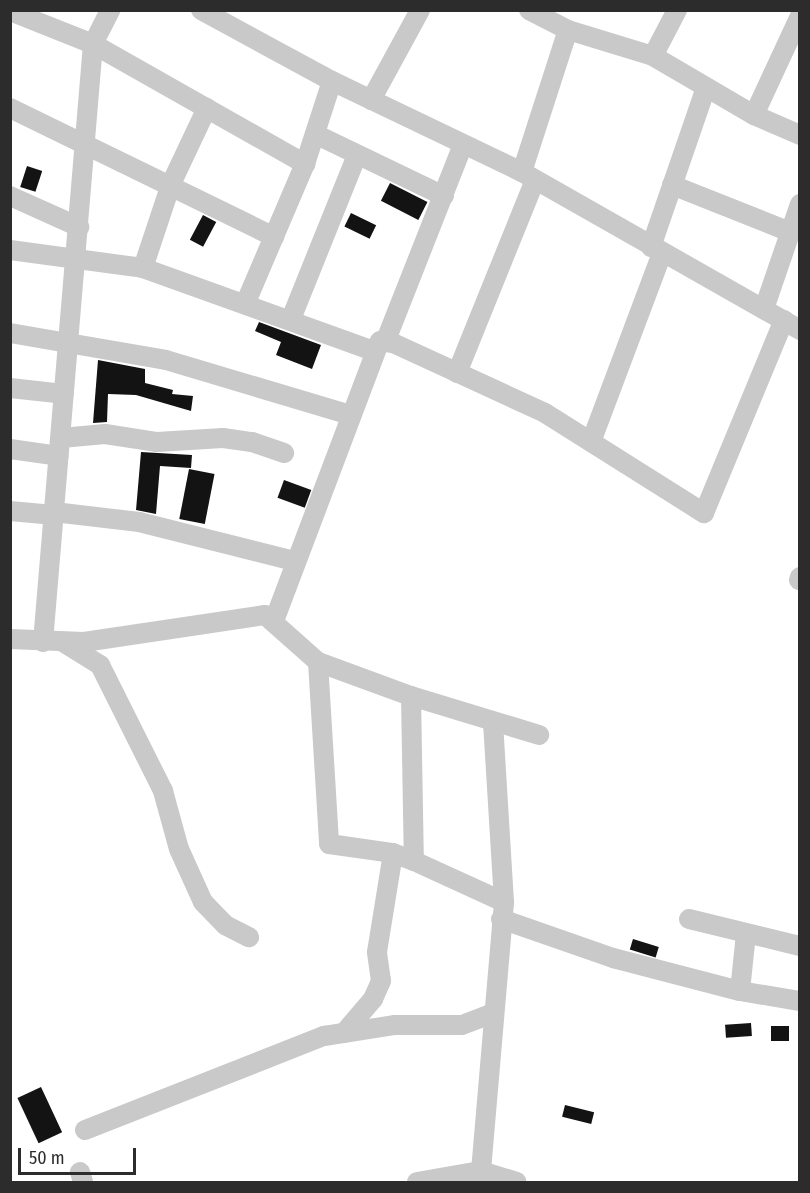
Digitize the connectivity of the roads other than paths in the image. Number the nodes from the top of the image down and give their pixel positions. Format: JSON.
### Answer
{"nodes":[{"id":1,"x":110,"y":10,"type":"edge"},
{"id":2,"x":201,"y":10,"type":"edge"},
{"id":3,"x":529,"y":10,"type":"edge"},
{"id":4,"x":677,"y":10,"type":"edge"},
{"id":5,"x":419,"y":11,"type":"edge"},
{"id":6,"x":13,"y":15,"type":"edge"},
{"id":7,"x":800,"y":16,"type":"edge"},
{"id":8,"x":568,"y":30,"type":"junction"},
{"id":9,"x":93,"y":44,"type":"junction"},
{"id":10,"x":653,"y":56,"type":"junction"},
{"id":11,"x":332,"y":81,"type":"junction"},
{"id":12,"x":706,"y":87,"type":"junction"},
{"id":13,"x":371,"y":100,"type":"junction"},
{"id":14,"x":10,"y":108,"type":"edge"},
{"id":15,"x":207,"y":108,"type":"junction"},
{"id":16,"x":754,"y":115,"type":"junction"},
{"id":17,"x":315,"y":134,"type":"junction"},
{"id":18,"x":800,"y":135,"type":"edge"},
{"id":19,"x":86,"y":144,"type":"junction"},
{"id":20,"x":463,"y":145,"type":"junction"},
{"id":21,"x":356,"y":157,"type":"junction"},
{"id":22,"x":305,"y":164,"type":"junction"},
{"id":23,"x":528,"y":176,"type":"junction"},
{"id":24,"x":171,"y":184,"type":"junction"},
{"id":25,"x":672,"y":185,"type":"junction"},
{"id":26,"x":10,"y":196,"type":"edge"},
{"id":27,"x":444,"y":196,"type":"junction"},
{"id":28,"x":800,"y":204,"type":"edge"},
{"id":29,"x":79,"y":227,"type":"junction"},
{"id":30,"x":274,"y":237,"type":"junction"},
{"id":31,"x":791,"y":246,"type":"edge"},
{"id":32,"x":10,"y":250,"type":"edge"},
{"id":33,"x":657,"y":250,"type":"junction"},
{"id":34,"x":76,"y":261,"type":"junction"},
{"id":35,"x":143,"y":268,"type":"junction"},
{"id":36,"x":246,"y":302,"type":"junction"},
{"id":37,"x":764,"y":309,"type":"junction"},
{"id":38,"x":291,"y":319,"type":"junction"},
{"id":39,"x":792,"y":325,"type":"edge"},
{"id":40,"x":10,"y":333,"type":"edge"},
{"id":41,"x":69,"y":343,"type":"junction"},
{"id":42,"x":380,"y":346,"type":"junction"},
{"id":43,"x":457,"y":373,"type":"junction"},
{"id":44,"x":10,"y":388,"type":"edge"},
{"id":45,"x":64,"y":394,"type":"junction"},
{"id":46,"x":350,"y":415,"type":"junction"},
{"id":47,"x":591,"y":442,"type":"junction"},
{"id":48,"x":60,"y":447,"type":"junction"},
{"id":49,"x":10,"y":449,"type":"edge"},
{"id":50,"x":284,"y":453,"type":"dead end"},
{"id":51,"x":10,"y":511,"type":"edge"},
{"id":52,"x":54,"y":513,"type":"junction"},
{"id":53,"x":294,"y":561,"type":"junction"},
{"id":54,"x":274,"y":621,"type":"junction"},
{"id":55,"x":10,"y":639,"type":"edge"},
{"id":56,"x":53,"y":642,"type":"junction"},
{"id":57,"x":318,"y":662,"type":"junction"},
{"id":58,"x":411,"y":696,"type":"junction"},
{"id":59,"x":493,"y":723,"type":"junction"},
{"id":60,"x":539,"y":735,"type":"dead end"},
{"id":61,"x":393,"y":853,"type":"junction"},
{"id":62,"x":414,"y":861,"type":"junction"},
{"id":63,"x":502,"y":910,"type":"junction"},
{"id":64,"x":689,"y":919,"type":"dead end"},
{"id":65,"x":746,"y":933,"type":"junction"},
{"id":66,"x":249,"y":937,"type":"dead end"},
{"id":67,"x":800,"y":946,"type":"edge"},
{"id":68,"x":740,"y":991,"type":"junction"},
{"id":69,"x":800,"y":1001,"type":"edge"},
{"id":70,"x":494,"y":1013,"type":"junction"},
{"id":71,"x":344,"y":1033,"type":"junction"},
{"id":72,"x":85,"y":1130,"type":"dead end"},
{"id":73,"x":486,"y":1177,"type":"edge"},
{"id":74,"x":417,"y":1182,"type":"edge"},
{"id":75,"x":516,"y":1182,"type":"edge"}],
"edges":[{"from":1,"to":9,"type":"street"},
{"from":2,"to":11,"type":"street"},
{"from":3,"to":8,"type":"street"},
{"from":4,"to":10,"type":"street"},
{"from":5,"to":13,"type":"street"},
{"from":6,"to":9,"type":"street"},
{"from":7,"to":16,"type":"street"},
{"from":8,"to":10,"type":"street"},
{"from":8,"to":23,"type":"street"},
{"from":9,"to":15,"type":"street"},
{"from":9,"to":19,"type":"street"},
{"from":10,"to":12,"type":"street"},
{"from":11,"to":13,"type":"street"},
{"from":11,"to":17,"type":"street"},
{"from":12,"to":16,"type":"street"},
{"from":12,"to":25,"type":"street"},
{"from":13,"to":20,"type":"street"},
{"from":14,"to":19,"type":"street"},
{"from":15,"to":22,"type":"street"},
{"from":15,"to":24,"type":"street"},
{"from":16,"to":18,"type":"street"},
{"from":17,"to":21,"type":"street"},
{"from":17,"to":22,"type":"street"},
{"from":19,"to":24,"type":"street"},
{"from":19,"to":29,"type":"street"},
{"from":20,"to":23,"type":"street"},
{"from":20,"to":27,"type":"street"},
{"from":21,"to":27,"type":"street"},
{"from":21,"to":38,"type":"street"},
{"from":22,"to":30,"type":"street"},
{"from":23,"to":33,"type":"street"},
{"from":23,"to":43,"type":"street"},
{"from":24,"to":30,"type":"street"},
{"from":24,"to":35,"type":"street"},
{"from":25,"to":31,"type":"street"},
{"from":25,"to":33,"type":"street"},
{"from":26,"to":29,"type":"street"},
{"from":27,"to":42,"type":"street"},
{"from":28,"to":31,"type":"street"},
{"from":29,"to":34,"type":"street"},
{"from":30,"to":36,"type":"street"},
{"from":31,"to":37,"type":"street"},
{"from":32,"to":34,"type":"street"},
{"from":33,"to":37,"type":"street"},
{"from":33,"to":47,"type":"street"},
{"from":34,"to":35,"type":"street"},
{"from":34,"to":41,"type":"street"},
{"from":35,"to":36,"type":"street"},
{"from":36,"to":38,"type":"street"},
{"from":37,"to":39,"type":"street"},
{"from":38,"to":42,"type":"street"},
{"from":39,"to":47,"type":"street"},
{"from":40,"to":41,"type":"street"},
{"from":41,"to":45,"type":"street"},
{"from":41,"to":46,"type":"street"},
{"from":42,"to":43,"type":"street"},
{"from":42,"to":46,"type":"street"},
{"from":43,"to":47,"type":"street"},
{"from":44,"to":45,"type":"street"},
{"from":45,"to":48,"type":"street"},
{"from":46,"to":53,"type":"street"},
{"from":48,"to":49,"type":"street"},
{"from":48,"to":50,"type":"street"},
{"from":48,"to":52,"type":"street"},
{"from":51,"to":52,"type":"street"},
{"from":52,"to":53,"type":"street"},
{"from":52,"to":56,"type":"street"},
{"from":53,"to":54,"type":"street"},
{"from":54,"to":56,"type":"street"},
{"from":54,"to":57,"type":"street"},
{"from":55,"to":56,"type":"street"},
{"from":56,"to":66,"type":"street"},
{"from":57,"to":58,"type":"street"},
{"from":57,"to":61,"type":"street"},
{"from":58,"to":59,"type":"street"},
{"from":58,"to":62,"type":"street"},
{"from":59,"to":60,"type":"street"},
{"from":59,"to":63,"type":"street"},
{"from":61,"to":62,"type":"street"},
{"from":61,"to":71,"type":"street"},
{"from":62,"to":63,"type":"street"},
{"from":63,"to":68,"type":"street"},
{"from":63,"to":70,"type":"street"},
{"from":64,"to":65,"type":"street"},
{"from":65,"to":67,"type":"street"},
{"from":65,"to":68,"type":"street"},
{"from":68,"to":69,"type":"street"},
{"from":70,"to":71,"type":"street"},
{"from":70,"to":73,"type":"street"},
{"from":71,"to":72,"type":"street"},
{"from":73,"to":74,"type":"street"},
{"from":73,"to":75,"type":"street"}]}
